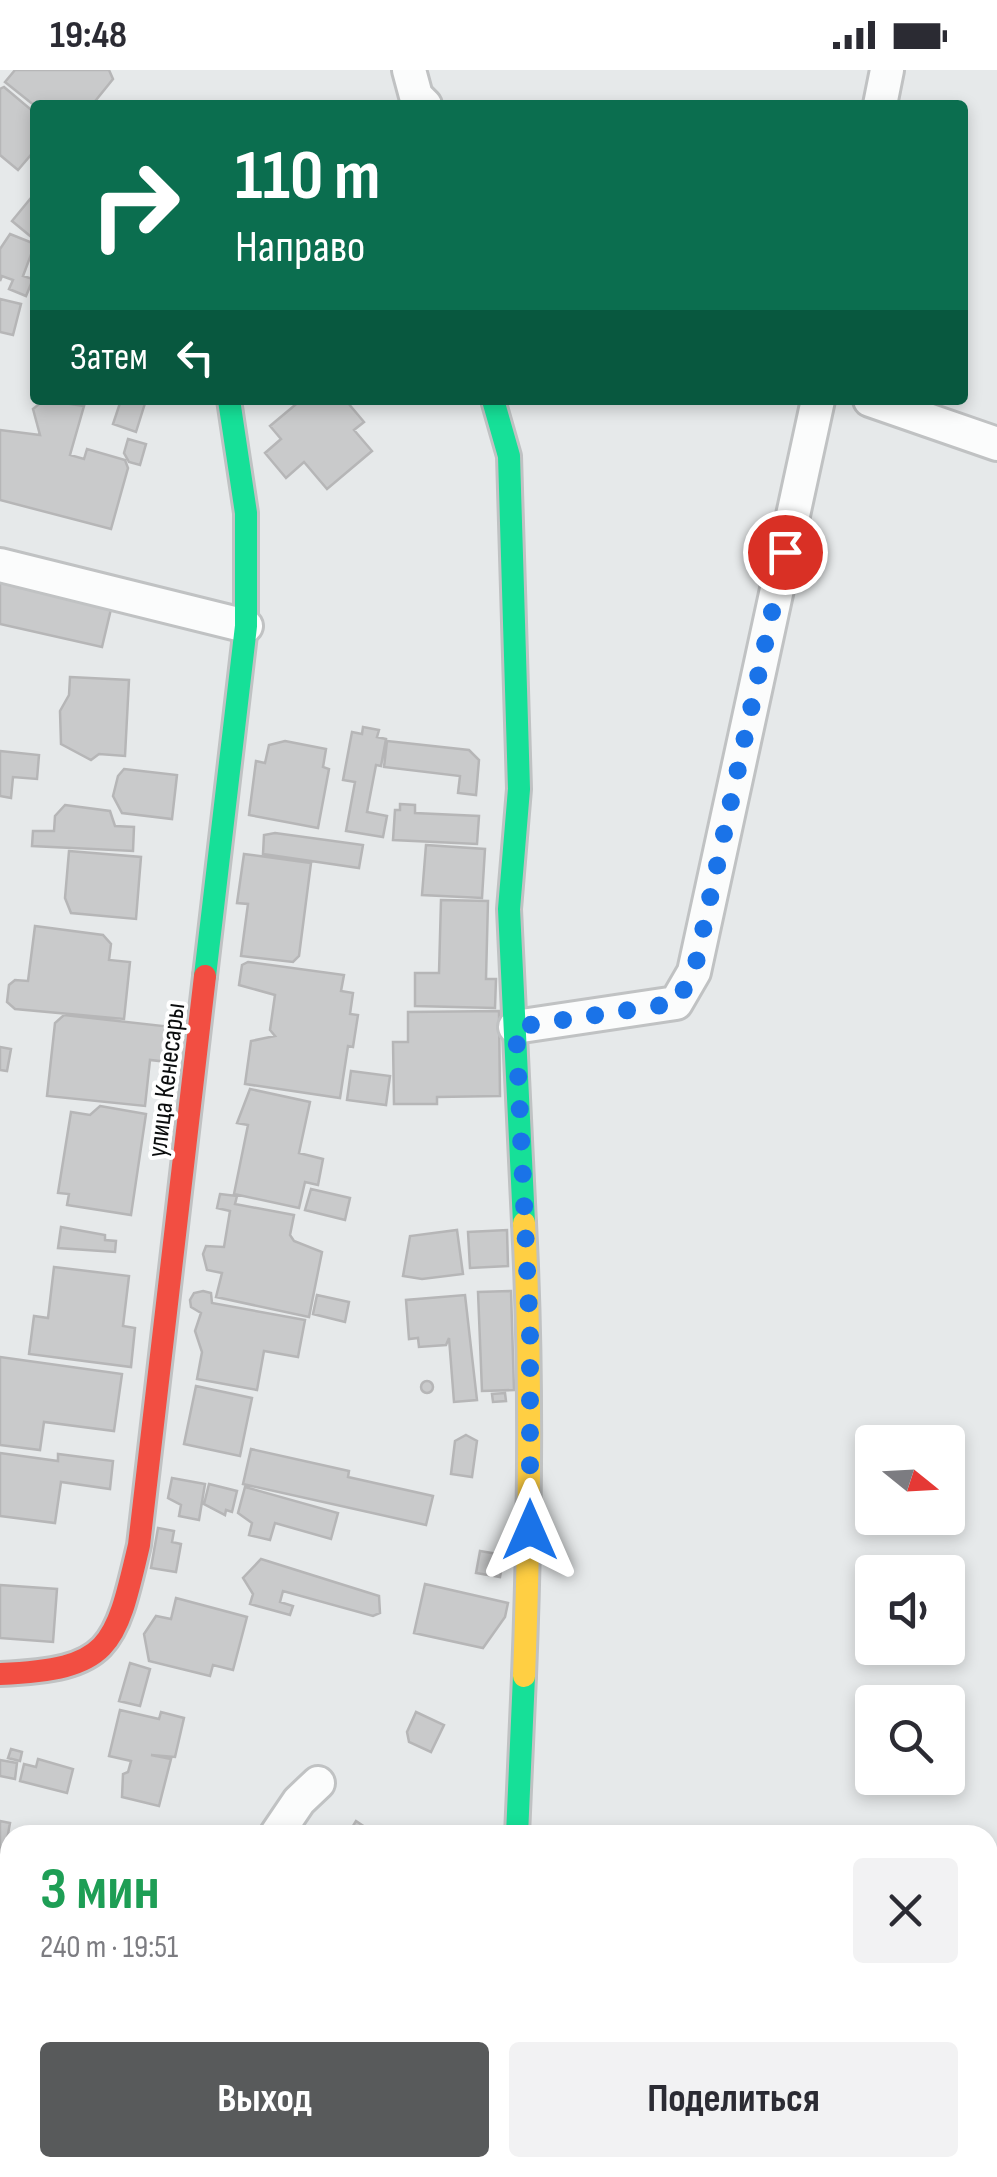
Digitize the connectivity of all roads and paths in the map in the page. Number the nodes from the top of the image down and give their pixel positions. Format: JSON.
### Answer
{"nodes":[{"id":1,"x":409,"y":70,"type":"edge"},
{"id":2,"x":887,"y":70,"type":"edge"},
{"id":3,"x":420,"y":100,"type":"edge"},
{"id":4,"x":881,"y":100,"type":"edge"},
{"id":5,"x":230,"y":405,"type":"edge"},
{"id":6,"x":494,"y":405,"type":"edge"},
{"id":7,"x":817,"y":405,"type":"edge"},
{"id":8,"x":884,"y":405,"type":"edge"},
{"id":9,"x":997,"y":444,"type":"edge"},
{"id":10,"x":0,"y":565,"type":"edge"},
{"id":11,"x":246,"y":626,"type":"junction"},
{"id":12,"x":516,"y":1027,"type":"junction"},
{"id":13,"x":0,"y":1674,"type":"edge"},
{"id":14,"x":318,"y":1783,"type":"dead end"},
{"id":15,"x":283,"y":1825,"type":"edge"},
{"id":16,"x":517,"y":1825,"type":"edge"}],
"edges":[{"from":1,"to":3,"type":"street"},
{"from":2,"to":4,"type":"street"},
{"from":5,"to":11,"type":"street","name":"улица Кенесары"},
{"from":6,"to":12,"type":"street"},
{"from":7,"to":12,"type":"street"},
{"from":8,"to":9,"type":"street"},
{"from":10,"to":11,"type":"street"},
{"from":11,"to":13,"type":"street","name":"улица Кенесары"},
{"from":12,"to":16,"type":"street"},
{"from":14,"to":15,"type":"street"}]}
